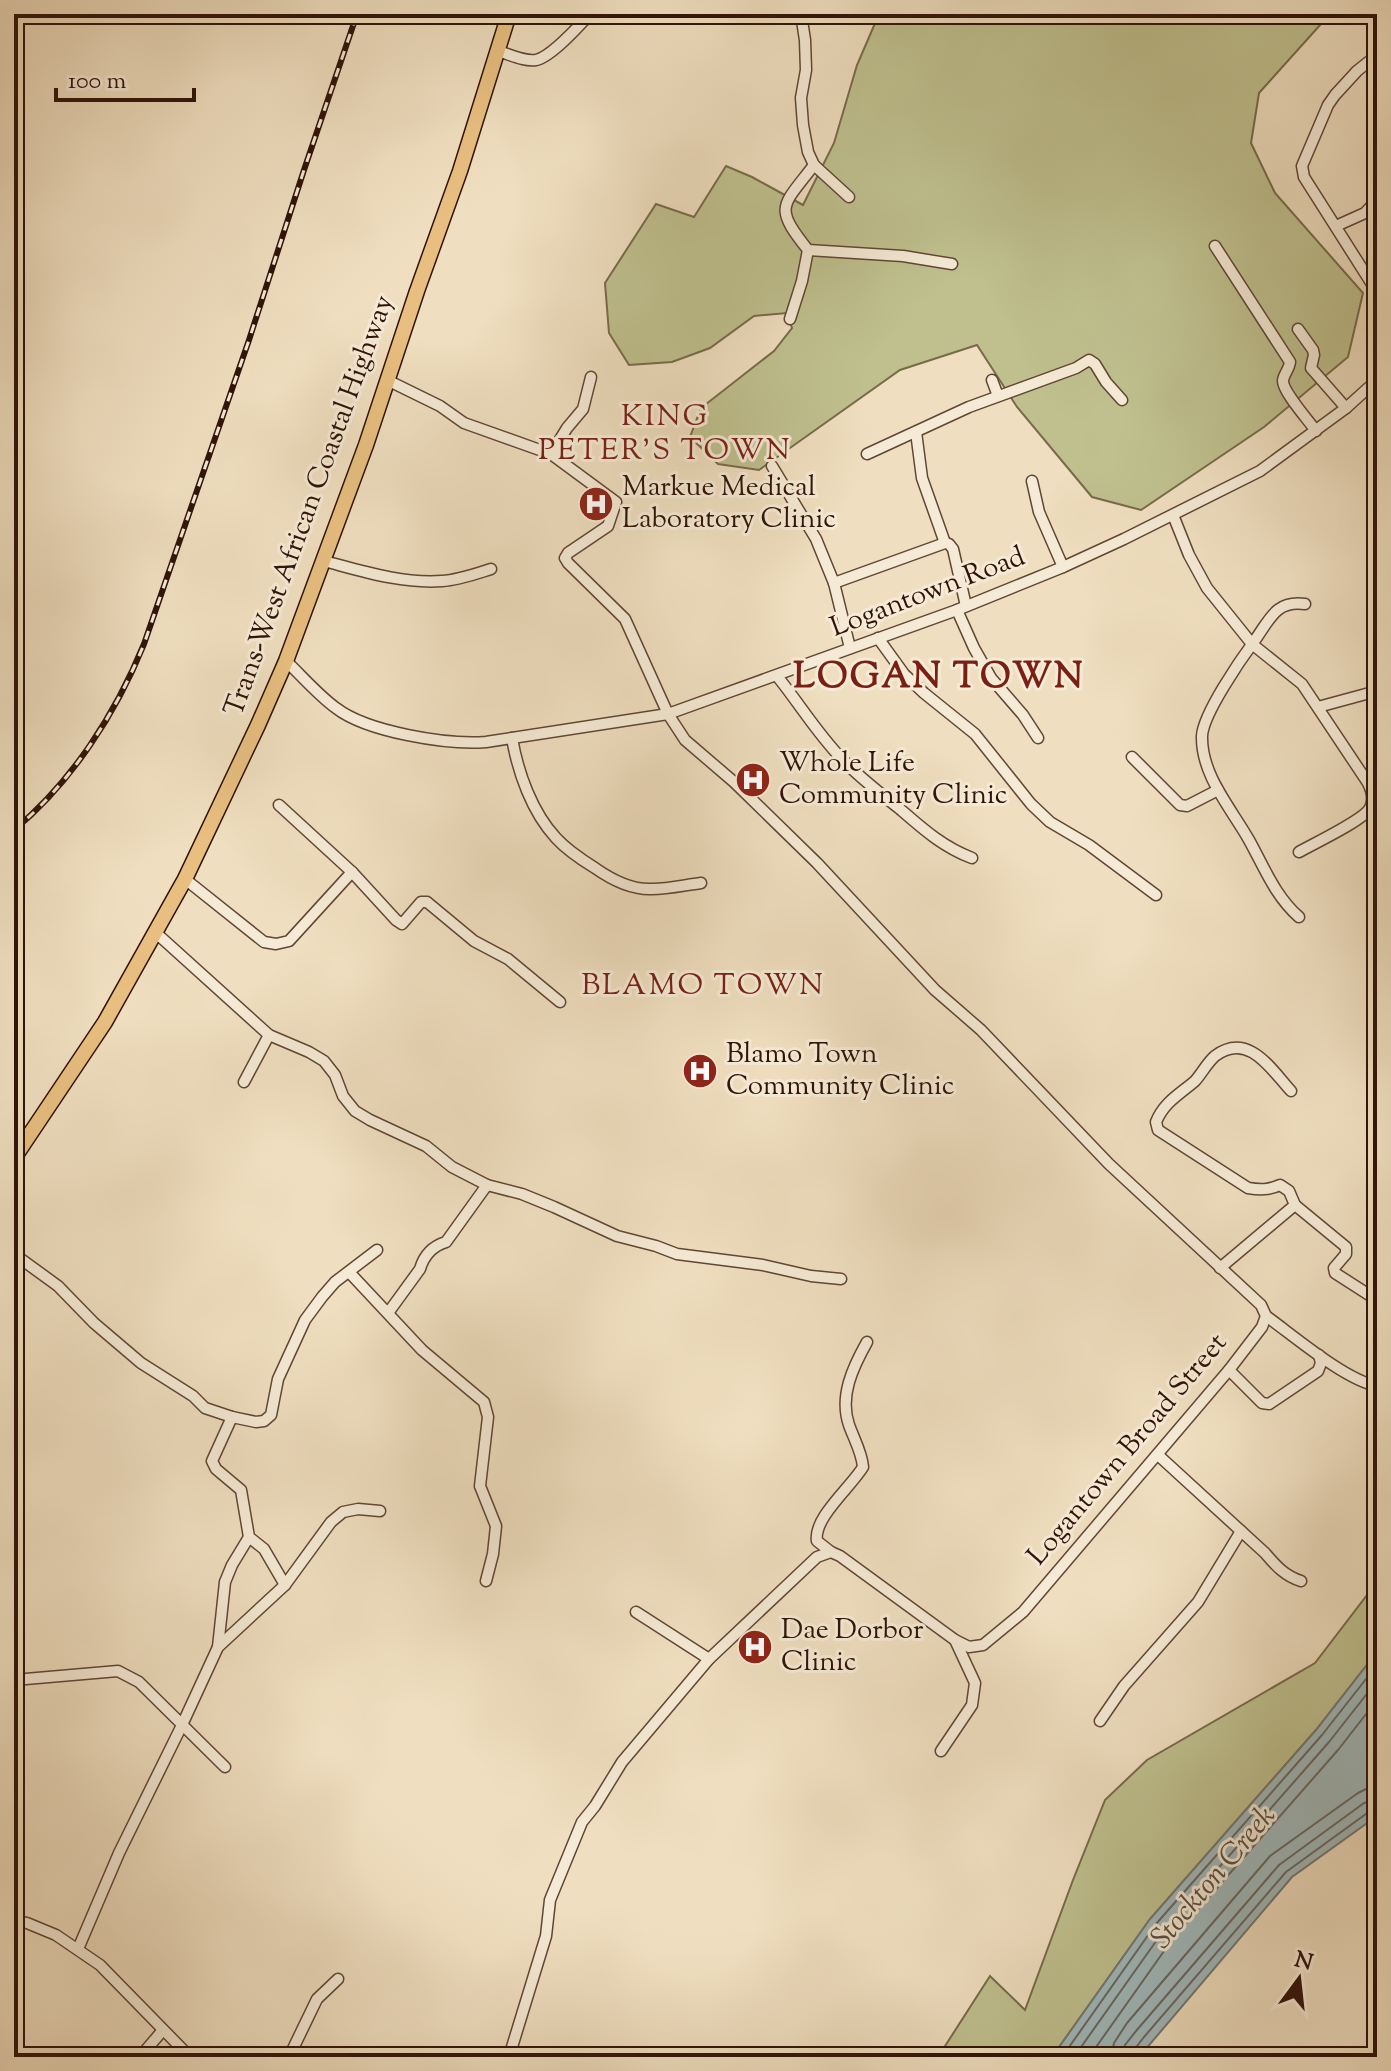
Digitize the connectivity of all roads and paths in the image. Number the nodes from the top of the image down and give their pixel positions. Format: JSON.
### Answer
{"nodes":[{"id":1,"x":509,"y":14,"type":"edge"},
{"id":2,"x":590,"y":14,"type":"edge"},
{"id":3,"x":801,"y":14,"type":"edge"},
{"id":4,"x":498,"y":51,"type":"junction"},
{"id":5,"x":1377,"y":55,"type":"edge"},
{"id":6,"x":814,"y":165,"type":"junction"},
{"id":7,"x":849,"y":197,"type":"dead end"},
{"id":8,"x":1377,"y":200,"type":"edge"},
{"id":9,"x":1336,"y":226,"type":"junction"},
{"id":10,"x":1215,"y":246,"type":"dead end"},
{"id":11,"x":808,"y":250,"type":"junction"},
{"id":12,"x":952,"y":264,"type":"dead end"},
{"id":13,"x":1377,"y":292,"type":"edge"},
{"id":14,"x":790,"y":319,"type":"dead end"},
{"id":15,"x":1298,"y":329,"type":"dead end"},
{"id":16,"x":591,"y":377,"type":"dead end"},
{"id":17,"x":387,"y":380,"type":"junction"},
{"id":18,"x":992,"y":380,"type":"dead end"},
{"id":19,"x":1377,"y":380,"type":"edge"},
{"id":20,"x":998,"y":396,"type":"junction"},
{"id":21,"x":1122,"y":400,"type":"dead end"},
{"id":22,"x":1346,"y":408,"type":"junction"},
{"id":23,"x":1316,"y":431,"type":"junction"},
{"id":24,"x":916,"y":432,"type":"junction"},
{"id":25,"x":551,"y":454,"type":"junction"},
{"id":26,"x":867,"y":454,"type":"dead end"},
{"id":27,"x":772,"y":466,"type":"dead end"},
{"id":28,"x":1032,"y":481,"type":"dead end"},
{"id":29,"x":1173,"y":515,"type":"junction"},
{"id":30,"x":945,"y":543,"type":"junction"},
{"id":31,"x":324,"y":561,"type":"junction"},
{"id":32,"x":1063,"y":567,"type":"junction"},
{"id":33,"x":491,"y":569,"type":"dead end"},
{"id":34,"x":834,"y":583,"type":"junction"},
{"id":35,"x":1305,"y":604,"type":"dead end"},
{"id":36,"x":962,"y":608,"type":"junction"},
{"id":37,"x":878,"y":638,"type":"junction"},
{"id":38,"x":1252,"y":644,"type":"junction"},
{"id":39,"x":850,"y":648,"type":"junction"},
{"id":40,"x":286,"y":661,"type":"junction"},
{"id":41,"x":777,"y":676,"type":"junction"},
{"id":42,"x":1377,"y":691,"type":"edge"},
{"id":43,"x":1318,"y":707,"type":"junction"},
{"id":44,"x":668,"y":714,"type":"junction"},
{"id":45,"x":512,"y":738,"type":"junction"},
{"id":46,"x":1038,"y":738,"type":"dead end"},
{"id":47,"x":1132,"y":757,"type":"dead end"},
{"id":48,"x":1218,"y":790,"type":"junction"},
{"id":49,"x":279,"y":805,"type":"dead end"},
{"id":50,"x":1299,"y":852,"type":"dead end"},
{"id":51,"x":972,"y":858,"type":"dead end"},
{"id":52,"x":352,"y":872,"type":"junction"},
{"id":53,"x":185,"y":879,"type":"junction"},
{"id":54,"x":701,"y":883,"type":"dead end"},
{"id":55,"x":1156,"y":895,"type":"dead end"},
{"id":56,"x":1299,"y":917,"type":"dead end"},
{"id":57,"x":155,"y":932,"type":"junction"},
{"id":58,"x":560,"y":1002,"type":"dead end"},
{"id":59,"x":269,"y":1035,"type":"junction"},
{"id":60,"x":244,"y":1082,"type":"dead end"},
{"id":61,"x":1291,"y":1091,"type":"dead end"},
{"id":62,"x":14,"y":1158,"type":"edge"},
{"id":63,"x":487,"y":1185,"type":"junction"},
{"id":64,"x":1295,"y":1205,"type":"junction"},
{"id":65,"x":377,"y":1250,"type":"dead end"},
{"id":66,"x":14,"y":1254,"type":"edge"},
{"id":67,"x":1220,"y":1268,"type":"junction"},
{"id":68,"x":349,"y":1272,"type":"junction"},
{"id":69,"x":841,"y":1279,"type":"dead end"},
{"id":70,"x":1377,"y":1300,"type":"edge"},
{"id":71,"x":388,"y":1313,"type":"junction"},
{"id":72,"x":1266,"y":1316,"type":"junction"},
{"id":73,"x":867,"y":1342,"type":"dead end"},
{"id":74,"x":1319,"y":1355,"type":"junction"},
{"id":75,"x":1229,"y":1370,"type":"junction"},
{"id":76,"x":1377,"y":1386,"type":"edge"},
{"id":77,"x":232,"y":1417,"type":"junction"},
{"id":78,"x":1158,"y":1455,"type":"junction"},
{"id":79,"x":380,"y":1511,"type":"dead end"},
{"id":80,"x":1241,"y":1531,"type":"junction"},
{"id":81,"x":249,"y":1537,"type":"junction"},
{"id":82,"x":831,"y":1552,"type":"junction"},
{"id":83,"x":486,"y":1581,"type":"dead end"},
{"id":84,"x":1301,"y":1581,"type":"dead end"},
{"id":85,"x":285,"y":1585,"type":"junction"},
{"id":86,"x":636,"y":1612,"type":"dead end"},
{"id":87,"x":955,"y":1640,"type":"junction"},
{"id":88,"x":218,"y":1647,"type":"junction"},
{"id":89,"x":709,"y":1659,"type":"junction"},
{"id":90,"x":14,"y":1680,"type":"edge"},
{"id":91,"x":1100,"y":1721,"type":"dead end"},
{"id":92,"x":182,"y":1725,"type":"junction"},
{"id":93,"x":941,"y":1751,"type":"dead end"},
{"id":94,"x":225,"y":1767,"type":"dead end"},
{"id":95,"x":14,"y":1920,"type":"edge"},
{"id":96,"x":78,"y":1949,"type":"junction"},
{"id":97,"x":338,"y":1979,"type":"dead end"},
{"id":98,"x":163,"y":2030,"type":"junction"},
{"id":99,"x":140,"y":2057,"type":"edge"},
{"id":100,"x":190,"y":2057,"type":"edge"},
{"id":101,"x":289,"y":2057,"type":"edge"},
{"id":102,"x":512,"y":2057,"type":"edge"}],
"edges":[{"from":1,"to":4,"type":"highway","name":"Trans-West African Coastal Highway"},
{"from":2,"to":4,"type":"street"},
{"from":3,"to":6,"type":"street"},
{"from":4,"to":17,"type":"highway","name":"Trans-West African Coastal Highway"},
{"from":5,"to":9,"type":"street"},
{"from":6,"to":7,"type":"street"},
{"from":6,"to":11,"type":"street"},
{"from":8,"to":9,"type":"street"},
{"from":9,"to":13,"type":"street"},
{"from":10,"to":23,"type":"street"},
{"from":11,"to":12,"type":"street"},
{"from":11,"to":14,"type":"street"},
{"from":15,"to":22,"type":"street"},
{"from":16,"to":25,"type":"street"},
{"from":17,"to":25,"type":"street"},
{"from":17,"to":31,"type":"highway","name":"Trans-West African Coastal Highway"},
{"from":18,"to":20,"type":"street"},
{"from":19,"to":22,"type":"street","name":"Logantown Road"},
{"from":20,"to":21,"type":"street"},
{"from":20,"to":24,"type":"street"},
{"from":22,"to":23,"type":"street","name":"Logantown Road"},
{"from":23,"to":29,"type":"street","name":"Logantown Road"},
{"from":24,"to":26,"type":"street"},
{"from":24,"to":30,"type":"street"},
{"from":25,"to":44,"type":"street"},
{"from":27,"to":34,"type":"street"},
{"from":28,"to":32,"type":"street"},
{"from":29,"to":32,"type":"street","name":"Logantown Road"},
{"from":29,"to":38,"type":"street"},
{"from":30,"to":34,"type":"street"},
{"from":30,"to":36,"type":"street"},
{"from":31,"to":33,"type":"street"},
{"from":31,"to":40,"type":"highway","name":"Trans-West African Coastal Highway"},
{"from":32,"to":36,"type":"street","name":"Logantown Road"},
{"from":34,"to":39,"type":"street"},
{"from":35,"to":38,"type":"street"},
{"from":36,"to":37,"type":"street","name":"Logantown Road"},
{"from":36,"to":46,"type":"street"},
{"from":37,"to":39,"type":"street","name":"Logantown Road"},
{"from":37,"to":55,"type":"street"},
{"from":38,"to":43,"type":"street"},
{"from":38,"to":48,"type":"street"},
{"from":39,"to":41,"type":"street","name":"Logantown Road"},
{"from":40,"to":45,"type":"street","name":"Logantown Road"},
{"from":40,"to":53,"type":"highway","name":"Trans-West African Coastal Highway"},
{"from":41,"to":44,"type":"street","name":"Logantown Road"},
{"from":41,"to":51,"type":"street"},
{"from":42,"to":43,"type":"street"},
{"from":43,"to":50,"type":"street"},
{"from":44,"to":45,"type":"street","name":"Logantown Road"},
{"from":44,"to":67,"type":"street"},
{"from":45,"to":54,"type":"street"},
{"from":47,"to":48,"type":"street"},
{"from":48,"to":56,"type":"street"},
{"from":49,"to":52,"type":"street"},
{"from":52,"to":53,"type":"street"},
{"from":52,"to":58,"type":"street"},
{"from":53,"to":57,"type":"highway","name":"Trans-West African Coastal Highway"},
{"from":57,"to":59,"type":"street"},
{"from":57,"to":62,"type":"highway","name":"Trans-West African Coastal Highway"},
{"from":59,"to":60,"type":"street"},
{"from":59,"to":63,"type":"street"},
{"from":61,"to":64,"type":"street"},
{"from":63,"to":69,"type":"street"},
{"from":63,"to":71,"type":"street"},
{"from":64,"to":67,"type":"street"},
{"from":64,"to":70,"type":"street"},
{"from":65,"to":68,"type":"street"},
{"from":66,"to":77,"type":"street"},
{"from":67,"to":72,"type":"street"},
{"from":68,"to":71,"type":"street"},
{"from":68,"to":77,"type":"street"},
{"from":71,"to":83,"type":"street"},
{"from":72,"to":74,"type":"street"},
{"from":72,"to":75,"type":"street","name":"Logantown Broad Street"},
{"from":73,"to":82,"type":"street"},
{"from":74,"to":75,"type":"street"},
{"from":74,"to":76,"type":"street"},
{"from":75,"to":78,"type":"street","name":"Logantown Broad Street"},
{"from":77,"to":81,"type":"street"},
{"from":78,"to":80,"type":"street"},
{"from":78,"to":87,"type":"street","name":"Logantown Broad Street"},
{"from":79,"to":85,"type":"street"},
{"from":80,"to":84,"type":"street"},
{"from":80,"to":91,"type":"street"},
{"from":81,"to":85,"type":"street"},
{"from":81,"to":88,"type":"street"},
{"from":82,"to":87,"type":"street"},
{"from":82,"to":89,"type":"street"},
{"from":85,"to":88,"type":"street"},
{"from":86,"to":89,"type":"street"},
{"from":87,"to":93,"type":"street"},
{"from":88,"to":92,"type":"street"},
{"from":89,"to":102,"type":"street"},
{"from":90,"to":92,"type":"street"},
{"from":92,"to":94,"type":"street"},
{"from":92,"to":96,"type":"street"},
{"from":95,"to":96,"type":"street"},
{"from":96,"to":98,"type":"street"},
{"from":97,"to":101,"type":"street"},
{"from":98,"to":99,"type":"street"},
{"from":98,"to":100,"type":"street"}]}
